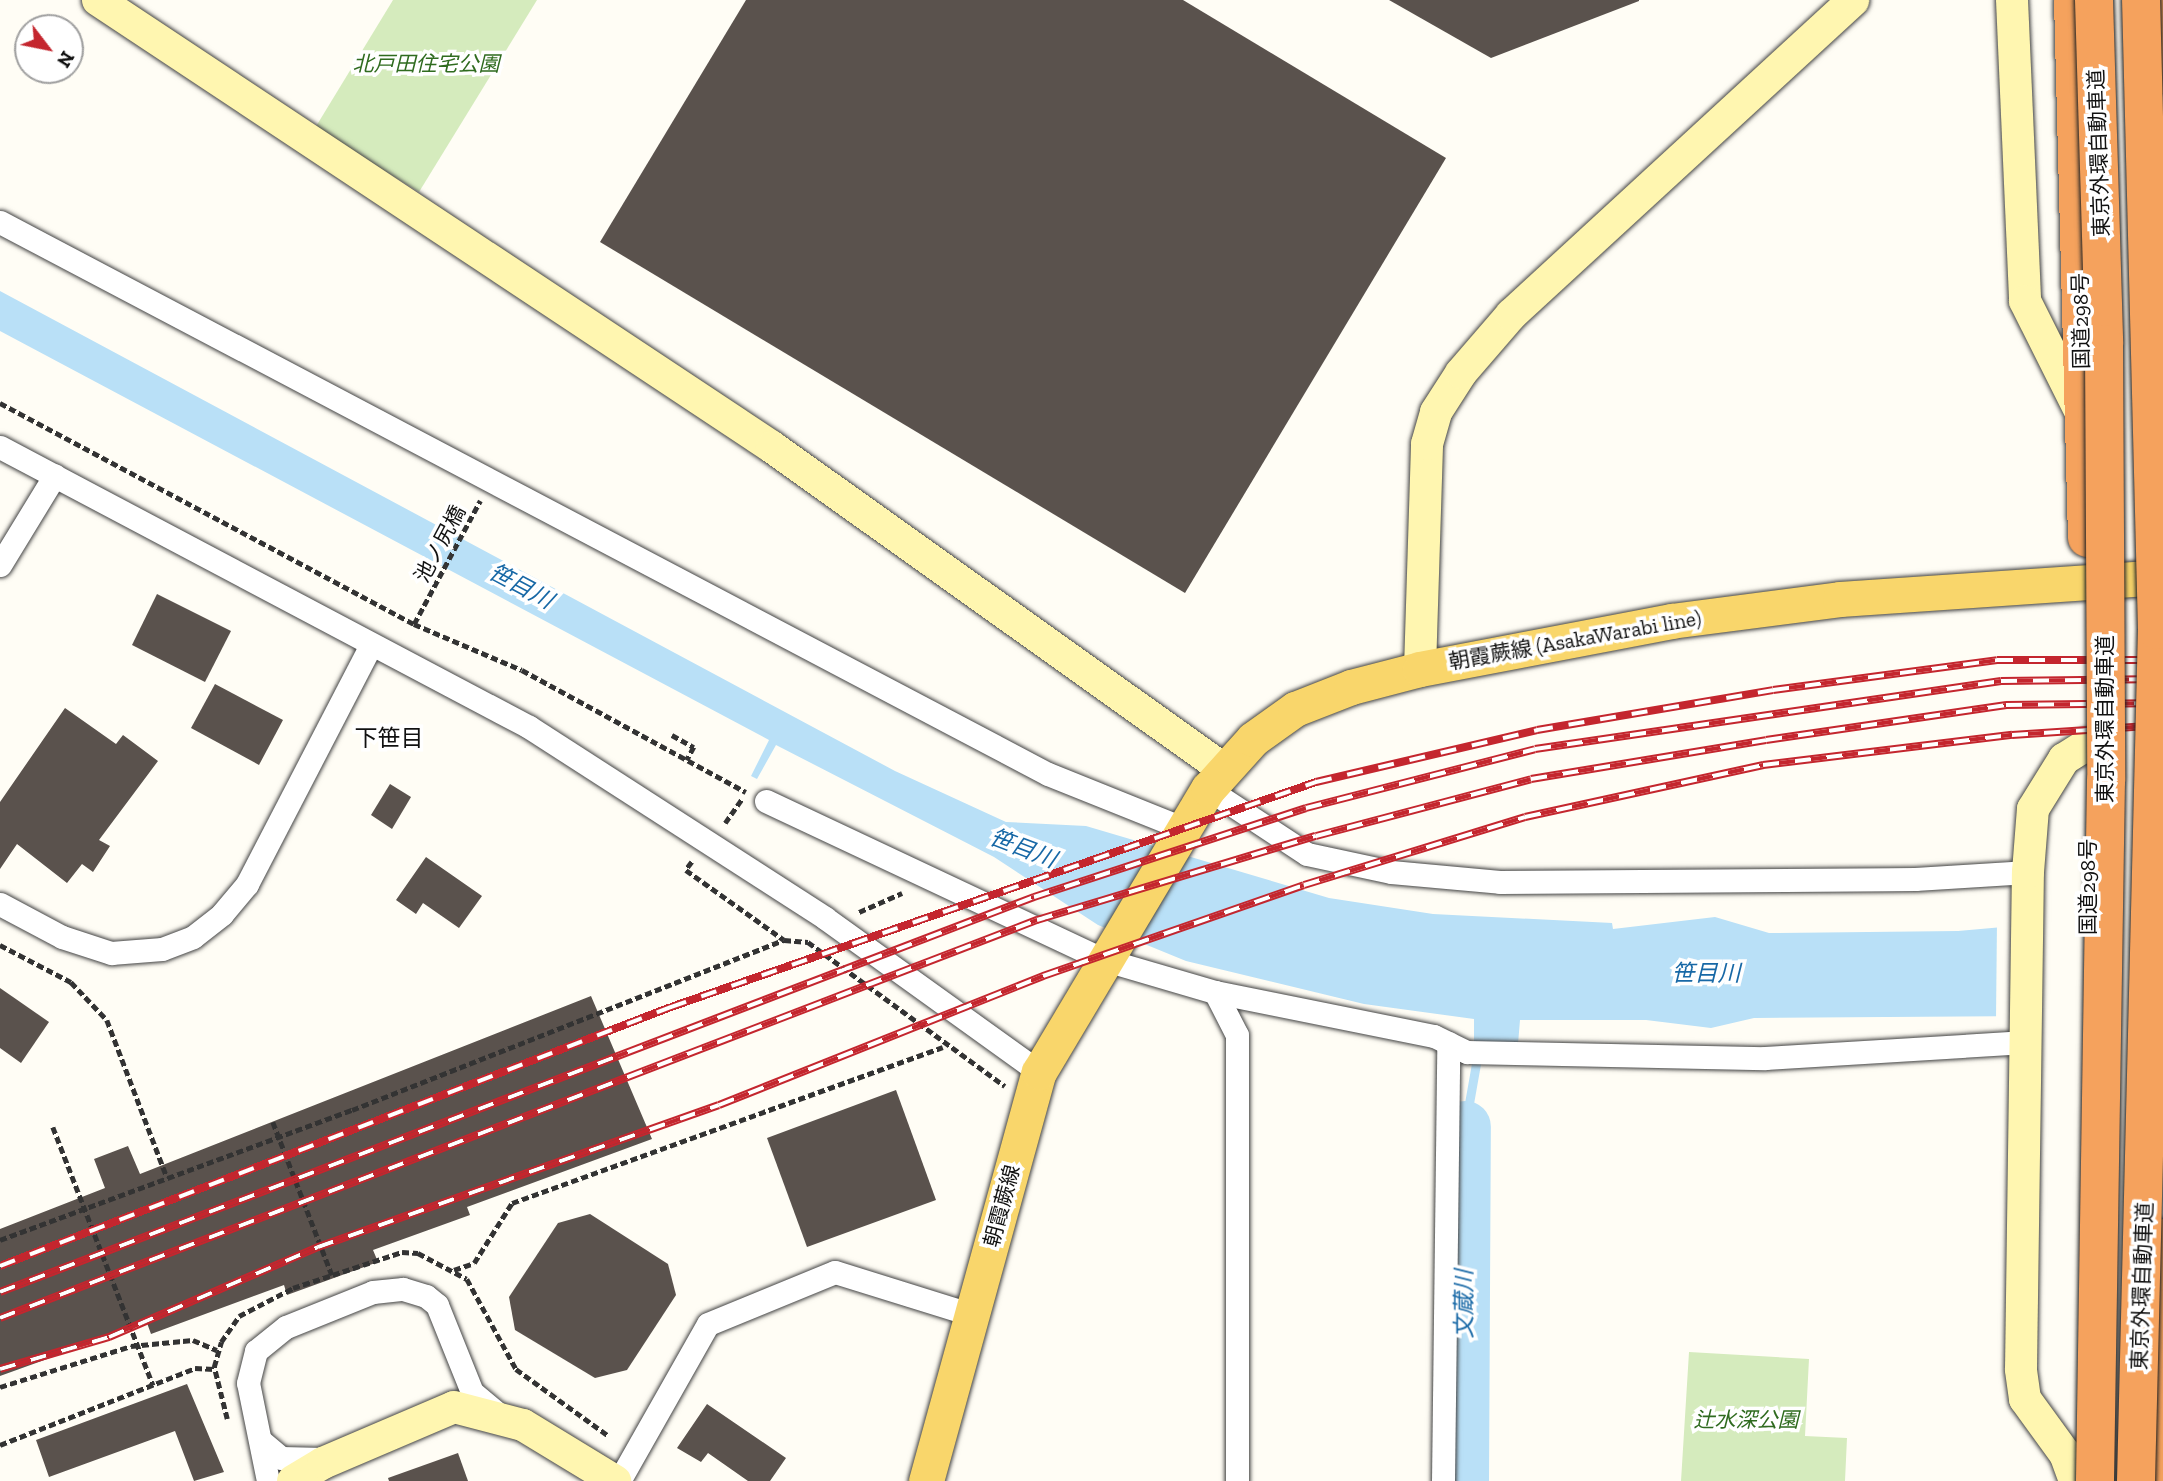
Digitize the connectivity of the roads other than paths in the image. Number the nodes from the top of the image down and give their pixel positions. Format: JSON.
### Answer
{"nodes":[{"id":1,"x":97,"y":0,"type":"edge"},
{"id":2,"x":1853,"y":0,"type":"edge"},
{"id":3,"x":2012,"y":0,"type":"edge"},
{"id":4,"x":2071,"y":0,"type":"edge"},
{"id":5,"x":2094,"y":0,"type":"edge"},
{"id":6,"x":2141,"y":0,"type":"edge"},
{"id":7,"x":2161,"y":0,"type":"edge"},
{"id":8,"x":2163,"y":74,"type":"edge"},
{"id":9,"x":0,"y":222,"type":"edge"},
{"id":10,"x":2104,"y":344,"type":"junction"},
{"id":11,"x":2084,"y":418,"type":"junction"},
{"id":12,"x":0,"y":447,"type":"edge"},
{"id":13,"x":55,"y":475,"type":"junction"},
{"id":14,"x":2163,"y":492,"type":"edge"},
{"id":15,"x":0,"y":565,"type":"edge"},
{"id":16,"x":2163,"y":577,"type":"edge"},
{"id":17,"x":2088,"y":583,"type":"junction"},
{"id":18,"x":2157,"y":630,"type":"junction"},
{"id":19,"x":371,"y":645,"type":"junction"},
{"id":20,"x":1420,"y":668,"type":"junction"},
{"id":21,"x":2088,"y":744,"type":"junction"},
{"id":22,"x":1215,"y":778,"type":"junction"},
{"id":23,"x":756,"y":797,"type":"road end"},
{"id":24,"x":1179,"y":839,"type":"junction"},
{"id":25,"x":2028,"y":884,"type":"junction"},
{"id":26,"x":0,"y":904,"type":"edge"},
{"id":27,"x":1106,"y":952,"type":"junction"},
{"id":28,"x":1215,"y":992,"type":"junction"},
{"id":29,"x":2026,"y":1036,"type":"junction"},
{"id":30,"x":1448,"y":1043,"type":"junction"},
{"id":31,"x":1025,"y":1082,"type":"junction"},
{"id":32,"x":2163,"y":1238,"type":"edge"},
{"id":33,"x":973,"y":1315,"type":"junction"},
{"id":34,"x":501,"y":1416,"type":"junction"},
{"id":35,"x":261,"y":1441,"type":"junction"},
{"id":36,"x":334,"y":1457,"type":"junction"},
{"id":37,"x":268,"y":1481,"type":"edge"},
{"id":38,"x":293,"y":1481,"type":"edge"},
{"id":39,"x":617,"y":1481,"type":"edge"},
{"id":40,"x":926,"y":1481,"type":"edge"},
{"id":41,"x":1237,"y":1481,"type":"edge"},
{"id":42,"x":1443,"y":1481,"type":"edge"},
{"id":43,"x":2077,"y":1481,"type":"edge"},
{"id":44,"x":2095,"y":1481,"type":"edge"},
{"id":45,"x":2136,"y":1481,"type":"edge"},
{"id":46,"x":2158,"y":1481,"type":"edge"}],
"edges":[{"from":1,"to":22,"type":"street"},
{"from":2,"to":20,"type":"street"},
{"from":3,"to":11,"type":"street"},
{"from":4,"to":10,"type":"highway","bridge":true},
{"from":4,"to":11,"type":"highway","name":"国道298号"},
{"from":5,"to":10,"type":"highway","name":"東京外環自動車道","bridge":true},
{"from":6,"to":18,"type":"highway","name":"東京外環自動車道","bridge":true},
{"from":7,"to":8,"type":"highway"},
{"from":9,"to":24,"type":"street"},
{"from":10,"to":44,"type":"highway","name":"東京外環自動車道","bridge":true},
{"from":11,"to":17,"type":"highway","name":"国道298号"},
{"from":12,"to":13,"type":"street"},
{"from":13,"to":15,"type":"street"},
{"from":13,"to":19,"type":"street"},
{"from":14,"to":18,"type":"highway","bridge":true},
{"from":16,"to":17,"type":"main road","name":"朝霞蕨線 (AsakaWarabi line)"},
{"from":17,"to":20,"type":"main road","name":"朝霞蕨線 (AsakaWarabi line)"},
{"from":17,"to":21,"type":"highway","name":"国道298号"},
{"from":18,"to":45,"type":"highway","name":"東京外環自動車道","bridge":true},
{"from":19,"to":26,"type":"street"},
{"from":19,"to":31,"type":"street"},
{"from":20,"to":22,"type":"main road","name":"朝霞蕨線 (AsakaWarabi line)"},
{"from":21,"to":25,"type":"street"},
{"from":21,"to":43,"type":"highway","name":"国道298号"},
{"from":22,"to":24,"type":"main road","name":"朝霞蕨線 (AsakaWarabi line)"},
{"from":22,"to":25,"type":"street"},
{"from":23,"to":27,"type":"street"},
{"from":24,"to":27,"type":"main road","name":"朝霞蕨線 (AsakaWarabi line)"},
{"from":25,"to":29,"type":"street"},
{"from":27,"to":28,"type":"street"},
{"from":27,"to":31,"type":"main road","name":"朝霞蕨線"},
{"from":28,"to":30,"type":"street"},
{"from":28,"to":41,"type":"street"},
{"from":29,"to":30,"type":"street"},
{"from":29,"to":43,"type":"street"},
{"from":30,"to":42,"type":"street"},
{"from":31,"to":33,"type":"main road","name":"朝霞蕨線"},
{"from":32,"to":46,"type":"highway"},
{"from":33,"to":39,"type":"street"},
{"from":33,"to":40,"type":"main road","name":"朝霞蕨線"},
{"from":34,"to":35,"type":"street"},
{"from":34,"to":36,"type":"street"},
{"from":34,"to":39,"type":"street"},
{"from":35,"to":36,"type":"street"},
{"from":35,"to":37,"type":"street"},
{"from":36,"to":38,"type":"street"}]}
